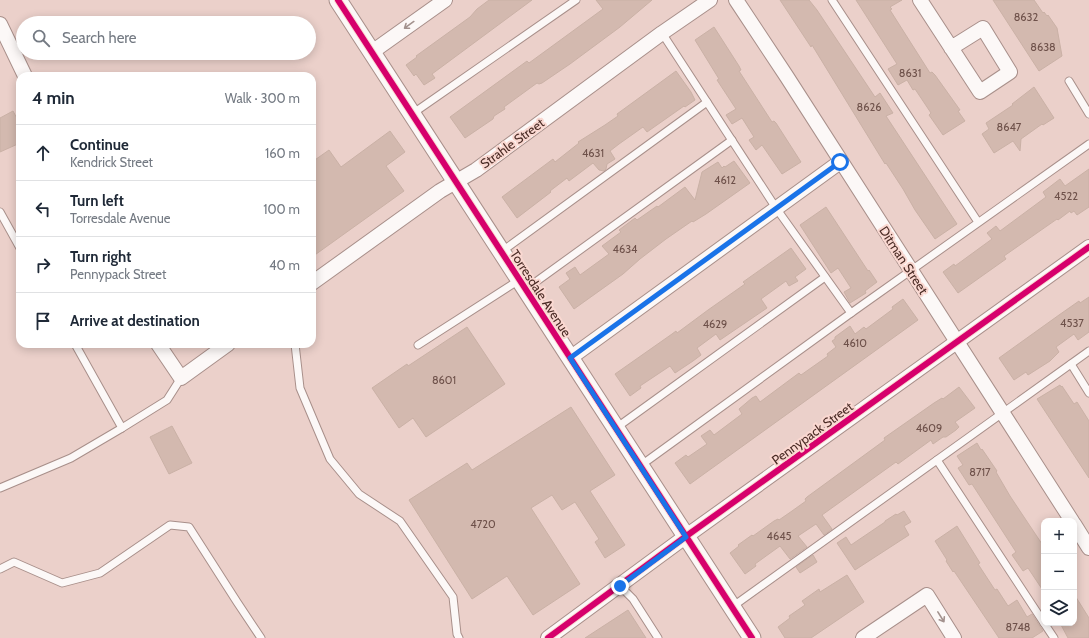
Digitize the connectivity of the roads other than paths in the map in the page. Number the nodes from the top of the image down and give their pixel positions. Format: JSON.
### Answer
{"nodes":[{"id":1,"x":338,"y":0,"type":"edge"},
{"id":2,"x":576,"y":0,"type":"edge"},
{"id":3,"x":710,"y":0,"type":"edge"},
{"id":4,"x":736,"y":0,"type":"edge"},
{"id":5,"x":832,"y":0,"type":"edge"},
{"id":6,"x":920,"y":0,"type":"edge"},
{"id":7,"x":442,"y":1,"type":"edge"},
{"id":8,"x":0,"y":24,"type":"edge"},
{"id":9,"x":662,"y":33,"type":"junction"},
{"id":10,"x":951,"y":48,"type":"junction"},
{"id":11,"x":372,"y":52,"type":"junction"},
{"id":12,"x":16,"y":57,"type":"edge"},
{"id":13,"x":17,"y":60,"type":"edge"},
{"id":14,"x":23,"y":72,"type":"edge"},
{"id":15,"x":1069,"y":81,"type":"dead end"},
{"id":16,"x":707,"y":102,"type":"junction"},
{"id":17,"x":1089,"y":114,"type":"edge"},
{"id":18,"x":412,"y":115,"type":"junction"},
{"id":19,"x":732,"y":140,"type":"junction"},
{"id":20,"x":1089,"y":144,"type":"edge"},
{"id":21,"x":840,"y":162,"type":"junction"},
{"id":22,"x":456,"y":181,"type":"junction"},
{"id":23,"x":776,"y":208,"type":"junction"},
{"id":24,"x":0,"y":212,"type":"edge"},
{"id":25,"x":978,"y":222,"type":"junction"},
{"id":26,"x":16,"y":241,"type":"edge"},
{"id":27,"x":1089,"y":247,"type":"edge"},
{"id":28,"x":501,"y":252,"type":"junction"},
{"id":29,"x":911,"y":271,"type":"junction"},
{"id":30,"x":826,"y":277,"type":"junction"},
{"id":31,"x":316,"y":280,"type":"edge"},
{"id":32,"x":523,"y":284,"type":"junction"},
{"id":33,"x":851,"y":313,"type":"junction"},
{"id":34,"x":958,"y":342,"type":"junction"},
{"id":35,"x":418,"y":345,"type":"dead end"},
{"id":36,"x":77,"y":348,"type":"edge"},
{"id":37,"x":161,"y":348,"type":"edge"},
{"id":38,"x":222,"y":348,"type":"edge"},
{"id":39,"x":295,"y":348,"type":"edge"},
{"id":40,"x":1089,"y":351,"type":"edge"},
{"id":41,"x":570,"y":358,"type":"junction"},
{"id":42,"x":1071,"y":364,"type":"junction"},
{"id":43,"x":181,"y":378,"type":"junction"},
{"id":44,"x":1089,"y":393,"type":"edge"},
{"id":45,"x":1002,"y":412,"type":"junction"},
{"id":46,"x":122,"y":428,"type":"junction"},
{"id":47,"x":616,"y":429,"type":"junction"},
{"id":48,"x":937,"y":460,"type":"junction"},
{"id":49,"x":640,"y":466,"type":"junction"},
{"id":50,"x":0,"y":488,"type":"edge"},
{"id":51,"x":1070,"y":518,"type":"edge"},
{"id":52,"x":1077,"y":529,"type":"edge"},
{"id":53,"x":686,"y":537,"type":"junction"},
{"id":54,"x":1089,"y":548,"type":"edge"},
{"id":55,"x":0,"y":569,"type":"edge"},
{"id":56,"x":620,"y":586,"type":"junction"},
{"id":57,"x":732,"y":607,"type":"junction"},
{"id":58,"x":1041,"y":618,"type":"edge"},
{"id":59,"x":1046,"y":626,"type":"edge"},
{"id":60,"x":261,"y":638,"type":"edge"},
{"id":61,"x":459,"y":638,"type":"edge"},
{"id":62,"x":548,"y":638,"type":"edge"},
{"id":63,"x":658,"y":638,"type":"edge"},
{"id":64,"x":752,"y":638,"type":"edge"},
{"id":65,"x":862,"y":638,"type":"edge"},
{"id":66,"x":954,"y":638,"type":"edge"},
{"id":67,"x":1054,"y":638,"type":"edge"}],
"edges":[{"from":1,"to":11,"type":"street","name":"Torresdale Avenue"},
{"from":2,"to":18,"type":"lane"},
{"from":3,"to":9,"type":"street","name":"Strahle Street"},
{"from":4,"to":21,"type":"street","name":"Ditman Street"},
{"from":5,"to":25,"type":"lane"},
{"from":6,"to":10,"type":"street"},
{"from":7,"to":11,"type":"street","one_way":true},
{"from":8,"to":12,"type":"street"},
{"from":9,"to":16,"type":"lane"},
{"from":9,"to":22,"type":"street","name":"Strahle Street"},
{"from":10,"to":10,"type":"street"},
{"from":11,"to":18,"type":"street","name":"Torresdale Avenue"},
{"from":13,"to":14,"type":"street"},
{"from":15,"to":17,"type":"lane"},
{"from":16,"to":19,"type":"lane"},
{"from":16,"to":28,"type":"lane"},
{"from":18,"to":22,"type":"street","name":"Torresdale Avenue"},
{"from":19,"to":23,"type":"lane"},
{"from":19,"to":32,"type":"lane"},
{"from":20,"to":25,"type":"lane"},
{"from":21,"to":23,"type":"street"},
{"from":21,"to":29,"type":"street","name":"Ditman Street"},
{"from":22,"to":28,"type":"street","name":"Torresdale Avenue"},
{"from":22,"to":31,"type":"street","name":"Strahle Street"},
{"from":23,"to":30,"type":"lane"},
{"from":23,"to":41,"type":"street"},
{"from":24,"to":26,"type":"lane"},
{"from":25,"to":29,"type":"lane"},
{"from":27,"to":34,"type":"street","name":"Pennypack Street"},
{"from":28,"to":32,"type":"street","name":"Torresdale Avenue"},
{"from":29,"to":33,"type":"lane"},
{"from":29,"to":34,"type":"street","name":"Ditman Street"},
{"from":30,"to":33,"type":"lane"},
{"from":30,"to":47,"type":"lane"},
{"from":32,"to":35,"type":"lane"},
{"from":32,"to":41,"type":"street","name":"Torresdale Avenue"},
{"from":33,"to":49,"type":"lane"},
{"from":34,"to":45,"type":"street","name":"Ditman Street"},
{"from":34,"to":53,"type":"street","name":"Pennypack Street"},
{"from":36,"to":46,"type":"lane"},
{"from":37,"to":43,"type":"street"},
{"from":38,"to":43,"type":"street"},
{"from":39,"to":61,"type":"lane"},
{"from":40,"to":42,"type":"lane"},
{"from":41,"to":47,"type":"street","name":"Torresdale Avenue"},
{"from":42,"to":44,"type":"lane"},
{"from":42,"to":45,"type":"lane"},
{"from":43,"to":46,"type":"lane"},
{"from":45,"to":48,"type":"lane"},
{"from":45,"to":51,"type":"street","name":"Ditman Street"},
{"from":46,"to":50,"type":"lane"},
{"from":47,"to":49,"type":"street","name":"Torresdale Avenue"},
{"from":48,"to":57,"type":"lane"},
{"from":48,"to":58,"type":"lane"},
{"from":49,"to":53,"type":"street","name":"Torresdale Avenue"},
{"from":52,"to":54,"type":"street"},
{"from":53,"to":56,"type":"street","name":"Pennypack Street"},
{"from":53,"to":57,"type":"street","name":"Torresdale Avenue"},
{"from":55,"to":60,"type":"lane"},
{"from":56,"to":62,"type":"street","name":"Pennypack Street"},
{"from":56,"to":63,"type":"lane"},
{"from":57,"to":64,"type":"street","name":"Torresdale Avenue"},
{"from":59,"to":67,"type":"lane"},
{"from":65,"to":66,"type":"street","one_way":true}]}
